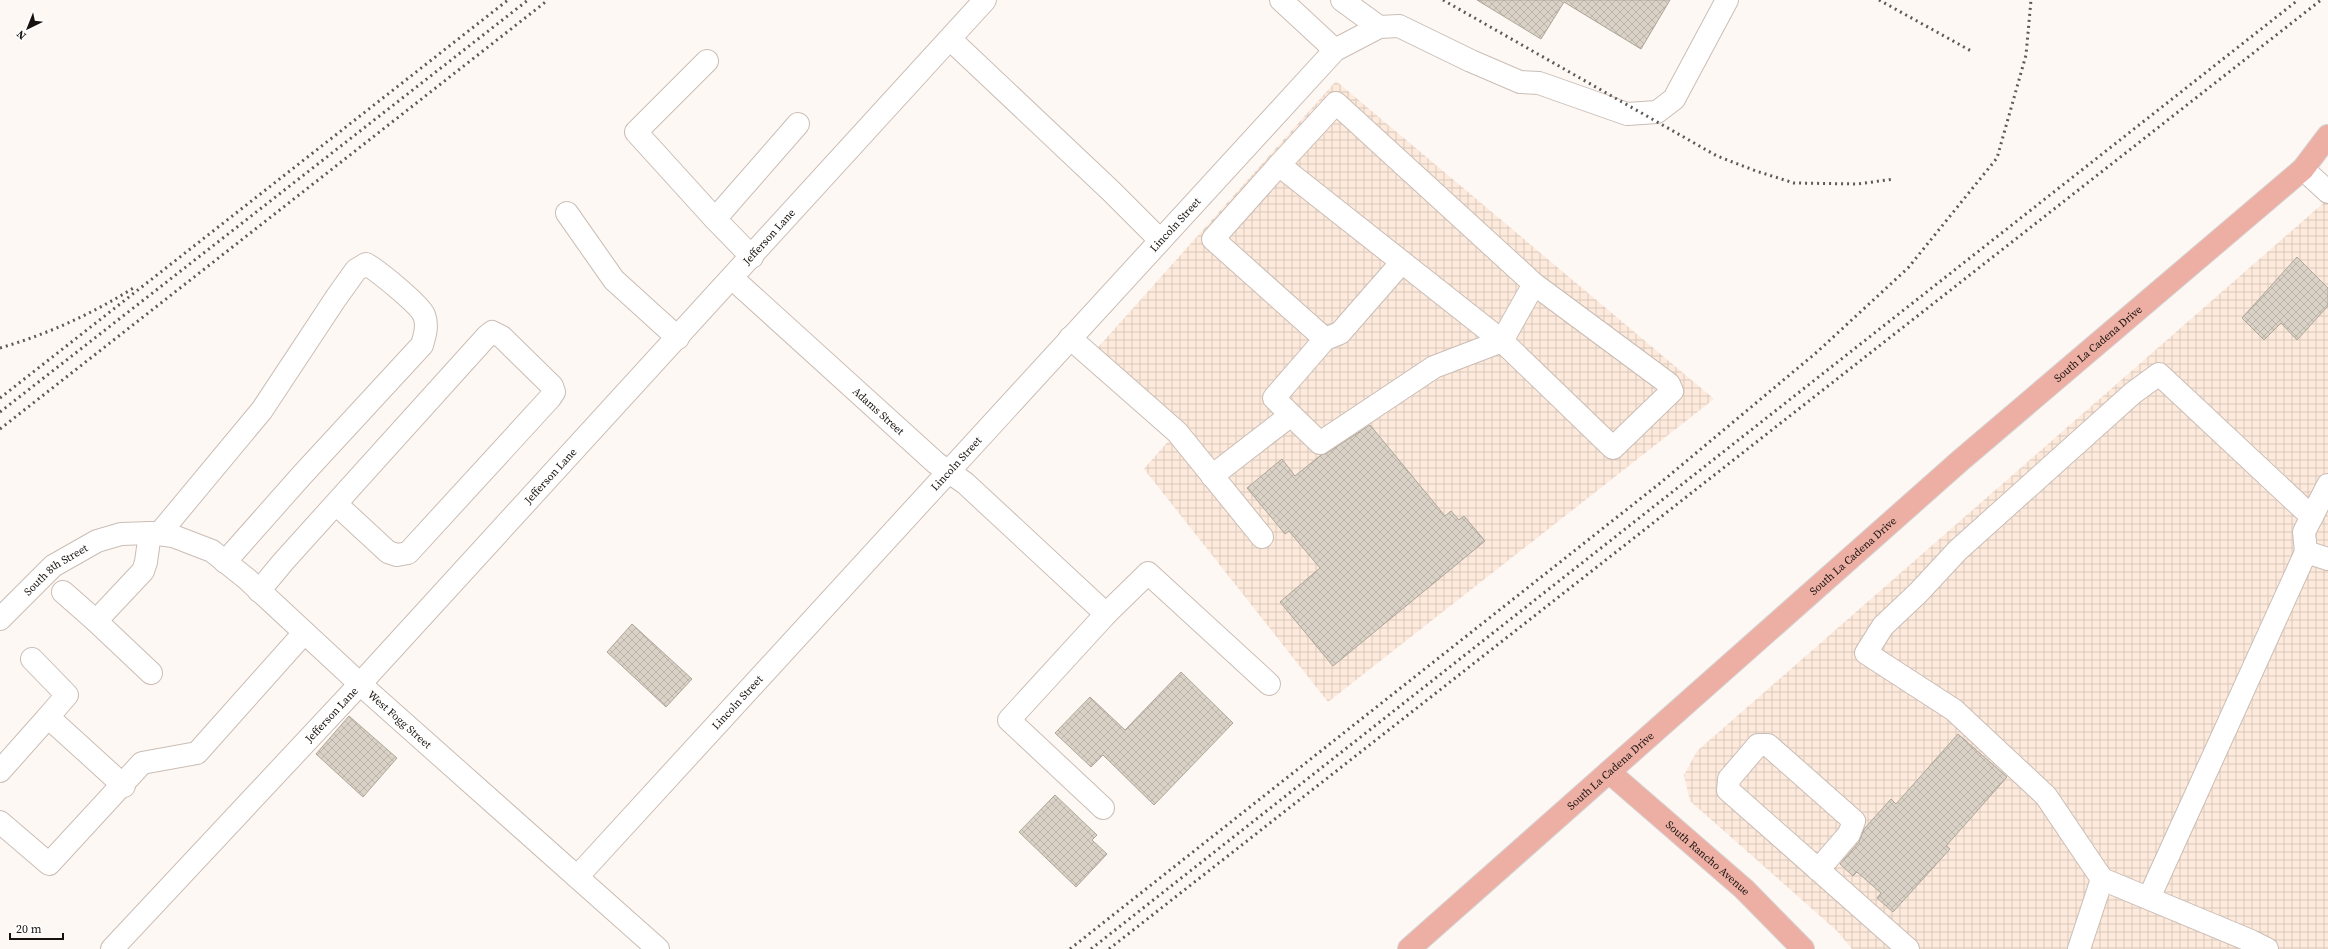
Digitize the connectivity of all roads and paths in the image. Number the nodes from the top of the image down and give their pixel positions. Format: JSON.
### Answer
{"nodes":[{"id":1,"x":985,"y":0,"type":"edge"},
{"id":2,"x":1281,"y":0,"type":"edge"},
{"id":3,"x":1342,"y":0,"type":"edge"},
{"id":4,"x":1727,"y":0,"type":"edge"},
{"id":5,"x":1379,"y":27,"type":"junction"},
{"id":6,"x":950,"y":39,"type":"junction"},
{"id":7,"x":1335,"y":50,"type":"junction"},
{"id":8,"x":707,"y":61,"type":"dead end"},
{"id":9,"x":798,"y":124,"type":"dead end"},
{"id":10,"x":2328,"y":136,"type":"edge"},
{"id":11,"x":2328,"y":157,"type":"edge"},
{"id":12,"x":1279,"y":165,"type":"junction"},
{"id":13,"x":2304,"y":169,"type":"junction"},
{"id":14,"x":2328,"y":192,"type":"edge"},
{"id":15,"x":567,"y":213,"type":"dead end"},
{"id":16,"x":715,"y":219,"type":"junction"},
{"id":17,"x":1160,"y":240,"type":"junction"},
{"id":18,"x":752,"y":257,"type":"junction"},
{"id":19,"x":1402,"y":262,"type":"junction"},
{"id":20,"x":732,"y":278,"type":"junction"},
{"id":21,"x":1534,"y":284,"type":"junction"},
{"id":22,"x":678,"y":338,"type":"junction"},
{"id":23,"x":1070,"y":338,"type":"junction"},
{"id":24,"x":1325,"y":339,"type":"junction"},
{"id":25,"x":1502,"y":342,"type":"junction"},
{"id":26,"x":1291,"y":414,"type":"junction"},
{"id":27,"x":948,"y":471,"type":"junction"},
{"id":28,"x":1212,"y":476,"type":"junction"},
{"id":29,"x":2328,"y":486,"type":"edge"},
{"id":30,"x":336,"y":504,"type":"junction"},
{"id":31,"x":2312,"y":517,"type":"junction"},
{"id":32,"x":121,"y":534,"type":"joint"},
{"id":33,"x":154,"y":534,"type":"junction"},
{"id":34,"x":1262,"y":537,"type":"dead end"},
{"id":35,"x":2306,"y":552,"type":"junction"},
{"id":36,"x":2328,"y":559,"type":"edge"},
{"id":37,"x":225,"y":562,"type":"junction"},
{"id":38,"x":259,"y":591,"type":"junction"},
{"id":39,"x":63,"y":592,"type":"dead end"},
{"id":40,"x":1106,"y":614,"type":"junction"},
{"id":41,"x":0,"y":619,"type":"edge"},
{"id":42,"x":96,"y":621,"type":"junction"},
{"id":43,"x":304,"y":633,"type":"junction"},
{"id":44,"x":32,"y":659,"type":"dead end"},
{"id":45,"x":151,"y":673,"type":"dead end"},
{"id":46,"x":360,"y":684,"type":"junction"},
{"id":47,"x":1269,"y":684,"type":"dead end"},
{"id":48,"x":48,"y":717,"type":"junction"},
{"id":49,"x":0,"y":771,"type":"edge"},
{"id":50,"x":1609,"y":772,"type":"junction"},
{"id":51,"x":124,"y":786,"type":"junction"},
{"id":52,"x":1103,"y":808,"type":"dead end"},
{"id":53,"x":0,"y":822,"type":"edge"},
{"id":54,"x":1818,"y":870,"type":"junction"},
{"id":55,"x":577,"y":877,"type":"junction"},
{"id":56,"x":2102,"y":879,"type":"junction"},
{"id":57,"x":2148,"y":898,"type":"junction"},
{"id":58,"x":112,"y":949,"type":"edge"},
{"id":59,"x":658,"y":949,"type":"edge"},
{"id":60,"x":1409,"y":949,"type":"edge"},
{"id":61,"x":1803,"y":949,"type":"edge"},
{"id":62,"x":1908,"y":949,"type":"edge"},
{"id":63,"x":2079,"y":949,"type":"edge"},
{"id":64,"x":2267,"y":949,"type":"edge"}],
"edges":[{"from":1,"to":6,"type":"street","name":"Jefferson Lane"},
{"from":2,"to":7,"type":"street"},
{"from":3,"to":5,"type":"street"},
{"from":4,"to":5,"type":"street"},
{"from":5,"to":7,"type":"street","name":"Lincoln Street"},
{"from":6,"to":17,"type":"street"},
{"from":6,"to":18,"type":"street","name":"Jefferson Lane"},
{"from":7,"to":17,"type":"street","name":"Lincoln Street"},
{"from":8,"to":16,"type":"street"},
{"from":9,"to":16,"type":"street"},
{"from":10,"to":13,"type":"main road","name":"South La Cadena Drive"},
{"from":11,"to":13,"type":"main road","name":"South La Cadena Drive"},
{"from":12,"to":19,"type":"street"},
{"from":12,"to":21,"type":"street"},
{"from":12,"to":24,"type":"street"},
{"from":13,"to":14,"type":"street"},
{"from":13,"to":50,"type":"main road","name":"South La Cadena Drive"},
{"from":15,"to":22,"type":"street"},
{"from":16,"to":18,"type":"street"},
{"from":17,"to":23,"type":"street","name":"Lincoln Street"},
{"from":18,"to":20,"type":"street","name":"Jefferson Lane"},
{"from":19,"to":24,"type":"street"},
{"from":19,"to":25,"type":"street"},
{"from":20,"to":22,"type":"street","name":"Jefferson Lane"},
{"from":20,"to":27,"type":"street","name":"Adams Street"},
{"from":21,"to":25,"type":"street"},
{"from":21,"to":25,"type":"street"},
{"from":22,"to":46,"type":"street","name":"Jefferson Lane"},
{"from":23,"to":27,"type":"street","name":"Lincoln Street"},
{"from":23,"to":28,"type":"street"},
{"from":24,"to":26,"type":"street"},
{"from":25,"to":26,"type":"street"},
{"from":26,"to":28,"type":"street"},
{"from":27,"to":40,"type":"street","name":"Adams Street"},
{"from":27,"to":55,"type":"street","name":"Lincoln Street"},
{"from":28,"to":34,"type":"street"},
{"from":29,"to":31,"type":"street"},
{"from":30,"to":30,"type":"street"},
{"from":30,"to":38,"type":"street"},
{"from":31,"to":35,"type":"street"},
{"from":31,"to":56,"type":"street"},
{"from":32,"to":33,"type":"street","name":"West Fogg Street"},
{"from":32,"to":41,"type":"street","name":"South 8th Street"},
{"from":33,"to":37,"type":"street","name":"West Fogg Street"},
{"from":33,"to":37,"type":"street"},
{"from":33,"to":42,"type":"street"},
{"from":35,"to":36,"type":"street"},
{"from":35,"to":57,"type":"street"},
{"from":37,"to":38,"type":"street","name":"West Fogg Street"},
{"from":38,"to":43,"type":"street","name":"West Fogg Street"},
{"from":39,"to":42,"type":"street"},
{"from":40,"to":47,"type":"street"},
{"from":40,"to":52,"type":"street"},
{"from":42,"to":45,"type":"street"},
{"from":43,"to":46,"type":"street","name":"West Fogg Street"},
{"from":43,"to":51,"type":"street"},
{"from":44,"to":48,"type":"street"},
{"from":46,"to":55,"type":"street","name":"West Fogg Street"},
{"from":46,"to":58,"type":"street","name":"Jefferson Lane"},
{"from":48,"to":49,"type":"street"},
{"from":48,"to":51,"type":"street"},
{"from":50,"to":60,"type":"main road","name":"South La Cadena Drive"},
{"from":50,"to":61,"type":"main road","name":"South Rancho Avenue"},
{"from":51,"to":53,"type":"street"},
{"from":54,"to":54,"type":"street"},
{"from":54,"to":62,"type":"street"},
{"from":55,"to":59,"type":"street","name":"West Fogg Street"},
{"from":56,"to":57,"type":"street"},
{"from":56,"to":63,"type":"street"},
{"from":57,"to":64,"type":"street"}]}
